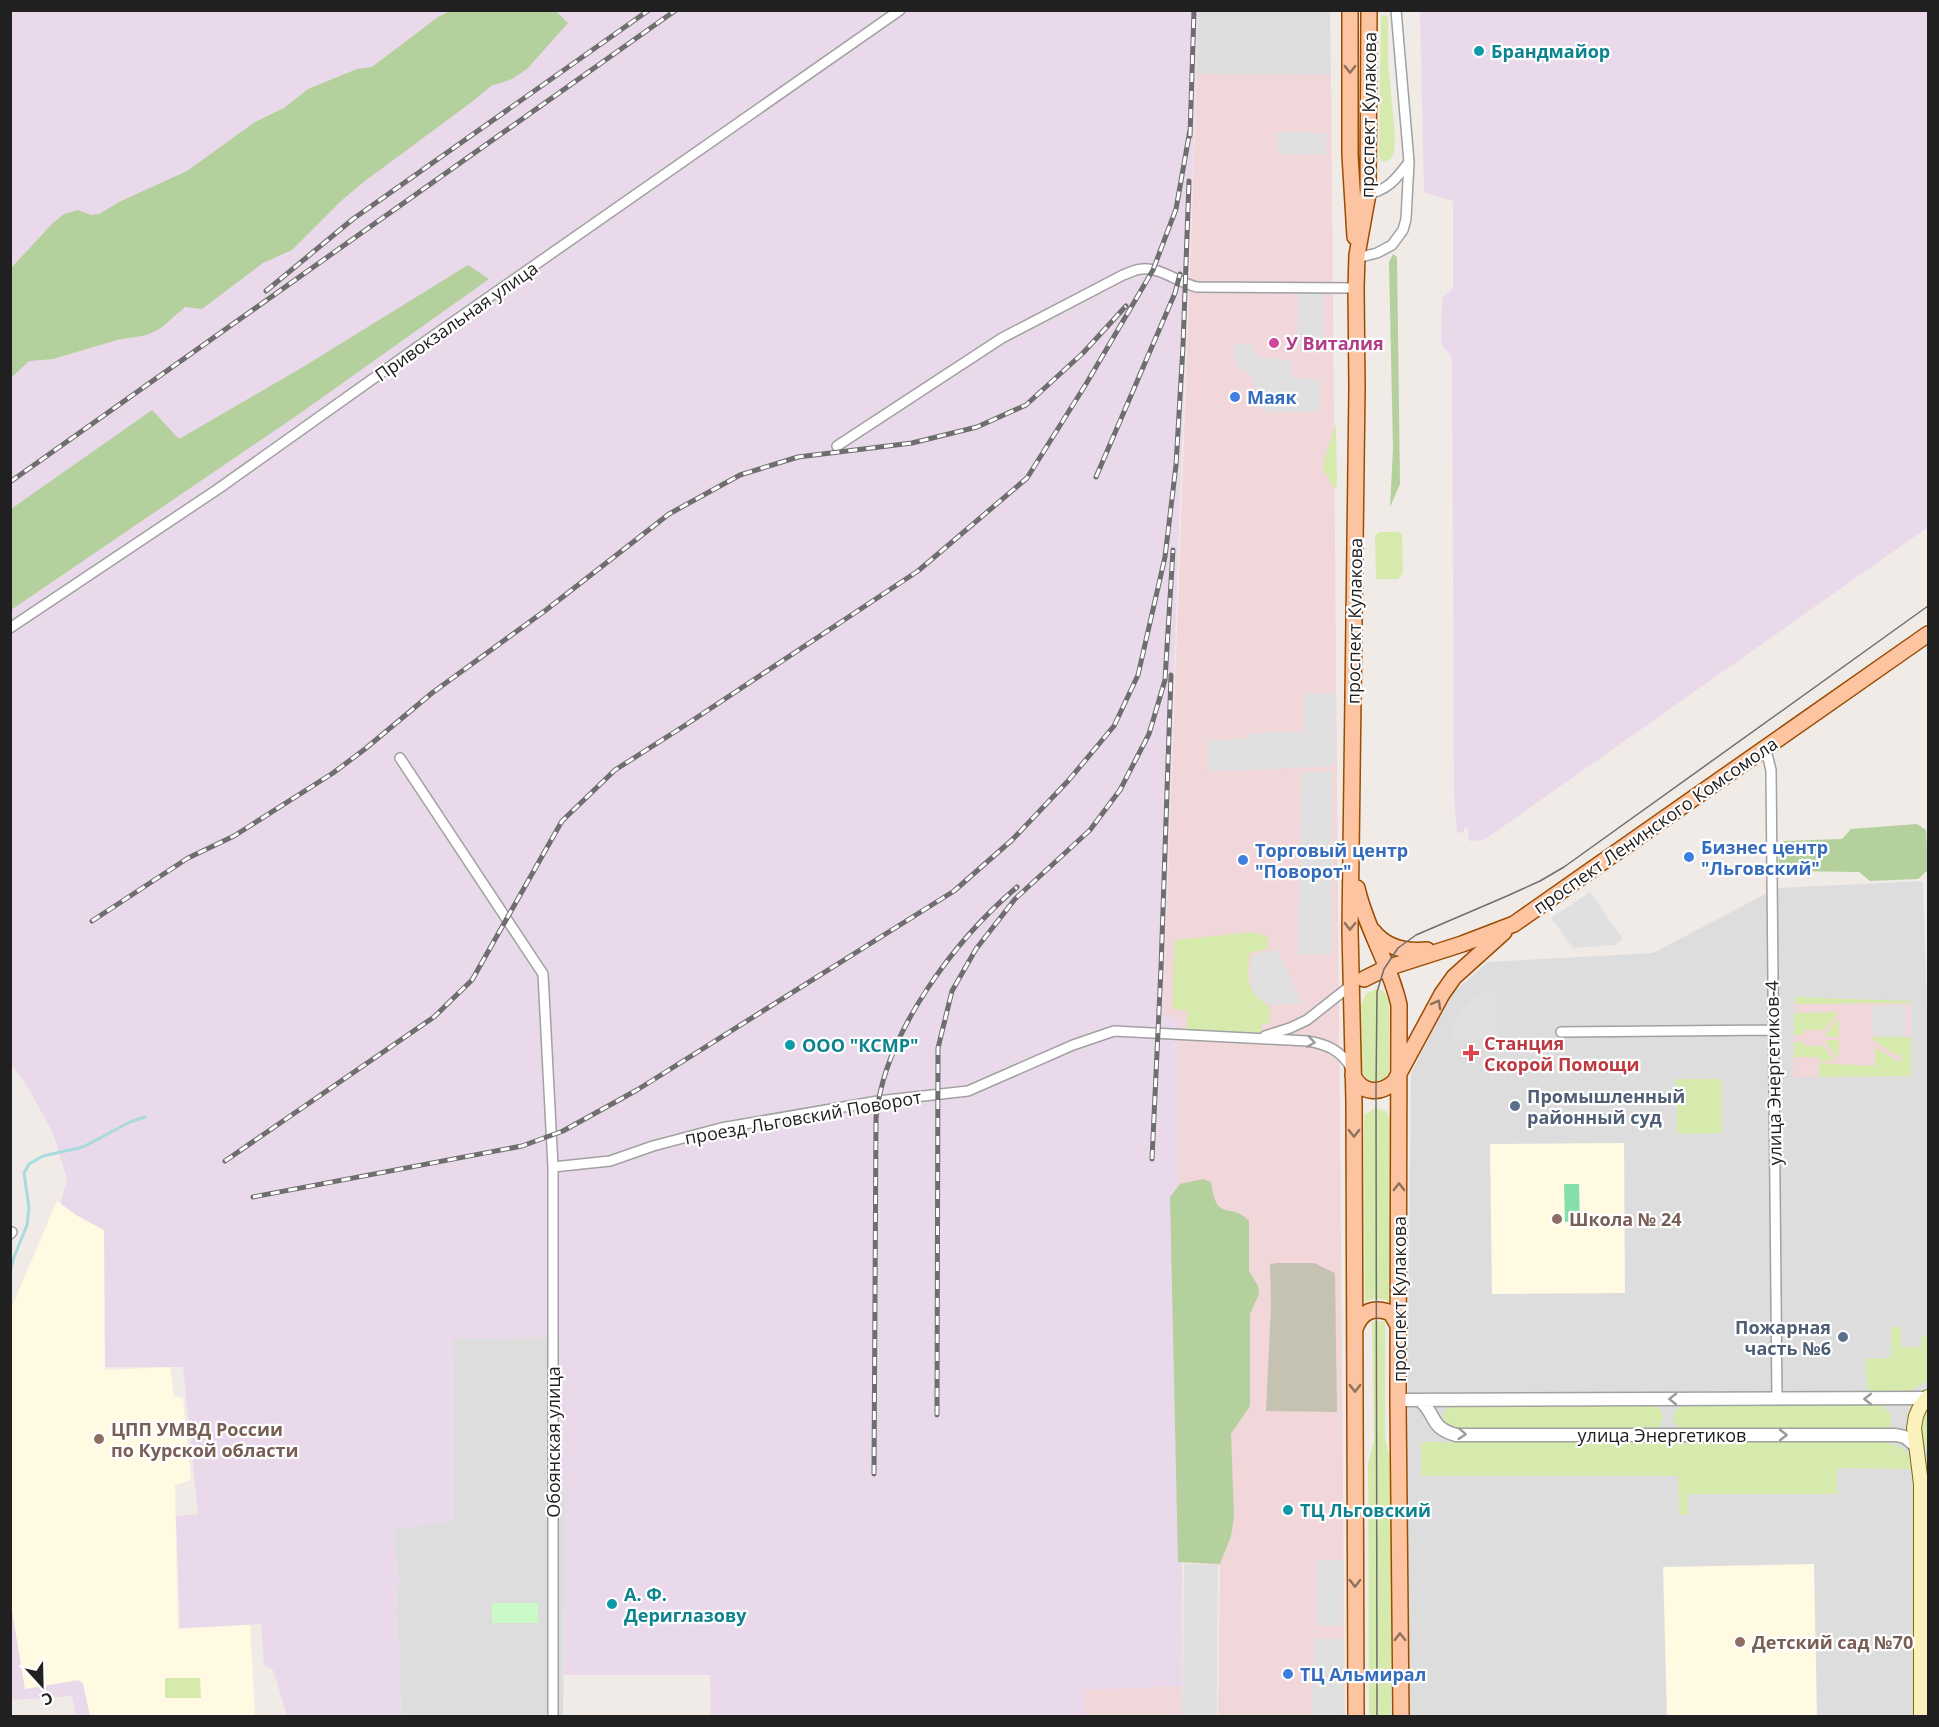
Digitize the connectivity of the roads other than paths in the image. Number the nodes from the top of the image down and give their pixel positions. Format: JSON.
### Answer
{"nodes":[{"id":1,"x":900,"y":10,"type":"edge"},
{"id":2,"x":1350,"y":10,"type":"edge"},
{"id":3,"x":1369,"y":10,"type":"edge"},
{"id":4,"x":1396,"y":10,"type":"edge"},
{"id":5,"x":1409,"y":162,"type":"junction"},
{"id":6,"x":1368,"y":194,"type":"junction"},
{"id":7,"x":1352,"y":195,"type":"junction"},
{"id":8,"x":1357,"y":257,"type":"junction"},
{"id":9,"x":1356,"y":288,"type":"junction"},
{"id":10,"x":837,"y":446,"type":"dead end"},
{"id":11,"x":10,"y":628,"type":"edge"},
{"id":12,"x":1929,"y":634,"type":"edge"},
{"id":13,"x":1763,"y":749,"type":"junction"},
{"id":14,"x":400,"y":758,"type":"dead end"},
{"id":15,"x":1352,"y":868,"type":"junction"},
{"id":16,"x":1366,"y":921,"type":"junction"},
{"id":17,"x":1514,"y":924,"type":"junction"},
{"id":18,"x":1462,"y":944,"type":"junction"},
{"id":19,"x":1387,"y":968,"type":"junction"},
{"id":20,"x":1357,"y":983,"type":"junction"},
{"id":21,"x":1399,"y":1005,"type":"junction"},
{"id":22,"x":1773,"y":1030,"type":"junction"},
{"id":23,"x":1561,"y":1032,"type":"dead end"},
{"id":24,"x":1253,"y":1038,"type":"junction"},
{"id":25,"x":1399,"y":1074,"type":"junction"},
{"id":26,"x":1353,"y":1075,"type":"junction"},
{"id":27,"x":553,"y":1167,"type":"junction"},
{"id":28,"x":1355,"y":1329,"type":"junction"},
{"id":29,"x":1399,"y":1330,"type":"junction"},
{"id":30,"x":1928,"y":1397,"type":"edge"},
{"id":31,"x":1777,"y":1399,"type":"junction"},
{"id":32,"x":1398,"y":1400,"type":"junction"},
{"id":33,"x":1420,"y":1400,"type":"junction"},
{"id":34,"x":1917,"y":1447,"type":"junction"},
{"id":35,"x":1929,"y":1459,"type":"edge"},
{"id":36,"x":553,"y":1716,"type":"edge"},
{"id":37,"x":1356,"y":1716,"type":"edge"},
{"id":38,"x":1401,"y":1716,"type":"edge"},
{"id":39,"x":1921,"y":1716,"type":"edge"}],
"edges":[{"from":1,"to":11,"type":"street","name":"Привокзальная улица"},
{"from":2,"to":7,"type":"main road","name":"проспект Кулакова","one_way":true},
{"from":3,"to":6,"type":"main road","name":"проспект Кулакова"},
{"from":4,"to":5,"type":"street"},
{"from":5,"to":6,"type":"street"},
{"from":5,"to":8,"type":"street"},
{"from":6,"to":7,"type":"street"},
{"from":6,"to":8,"type":"main road","name":"проспект Кулакова"},
{"from":7,"to":8,"type":"main road","name":"проспект Кулакова"},
{"from":8,"to":9,"type":"main road","name":"проспект Кулакова"},
{"from":9,"to":10,"type":"street"},
{"from":9,"to":15,"type":"main road","name":"проспект Кулакова"},
{"from":12,"to":13,"type":"main road","name":"проспект Ленинского Комсомола"},
{"from":13,"to":17,"type":"main road","name":"проспект Ленинского Комсомола"},
{"from":13,"to":22,"type":"street","name":"улица Энергетиков-4"},
{"from":14,"to":27,"type":"street"},
{"from":15,"to":16,"type":"main road"},
{"from":15,"to":20,"type":"main road","name":"проспект Кулакова","one_way":true},
{"from":16,"to":18,"type":"main road"},
{"from":16,"to":19,"type":"main road"},
{"from":17,"to":18,"type":"main road","name":"проспект Ленинского Комсомола"},
{"from":25,"to":17,"type":"main road","name":"проспект Кулакова","one_way":true},
{"from":18,"to":19,"type":"main road","name":"проспект Ленинского Комсомола"},
{"from":19,"to":20,"type":"main road","name":"проспект Ленинского Комсомола"},
{"from":19,"to":21,"type":"main road"},
{"from":20,"to":21,"type":"main road"},
{"from":20,"to":24,"type":"street"},
{"from":20,"to":26,"type":"main road","name":"проспект Кулакова"},
{"from":21,"to":25,"type":"main road"},
{"from":22,"to":23,"type":"street"},
{"from":22,"to":31,"type":"street","name":"улица Энергетиков-4"},
{"from":24,"to":26,"type":"street","name":"проезд Льговский Поворот","one_way":true},
{"from":24,"to":27,"type":"street","name":"проезд Льговский Поворот"},
{"from":25,"to":26,"type":"main road"},
{"from":29,"to":25,"type":"main road","name":"проспект Кулакова","one_way":true},
{"from":26,"to":28,"type":"main road","one_way":true},
{"from":27,"to":36,"type":"street","name":"Обоянская улица"},
{"from":28,"to":29,"type":"main road"},
{"from":28,"to":37,"type":"main road","one_way":true},
{"from":29,"to":32,"type":"main road","name":"проспект Кулакова"},
{"from":30,"to":31,"type":"street","name":"улица Энергетиков","one_way":true},
{"from":30,"to":34,"type":"main road"},
{"from":31,"to":33,"type":"street","name":"улица Энергетиков","one_way":true},
{"from":32,"to":33,"type":"street","name":"улица Энергетиков"},
{"from":38,"to":32,"type":"main road","name":"проспект Кулакова","one_way":true},
{"from":33,"to":34,"type":"street","name":"улица Энергетиков","one_way":true},
{"from":34,"to":35,"type":"main road"},
{"from":34,"to":39,"type":"main road"}]}
